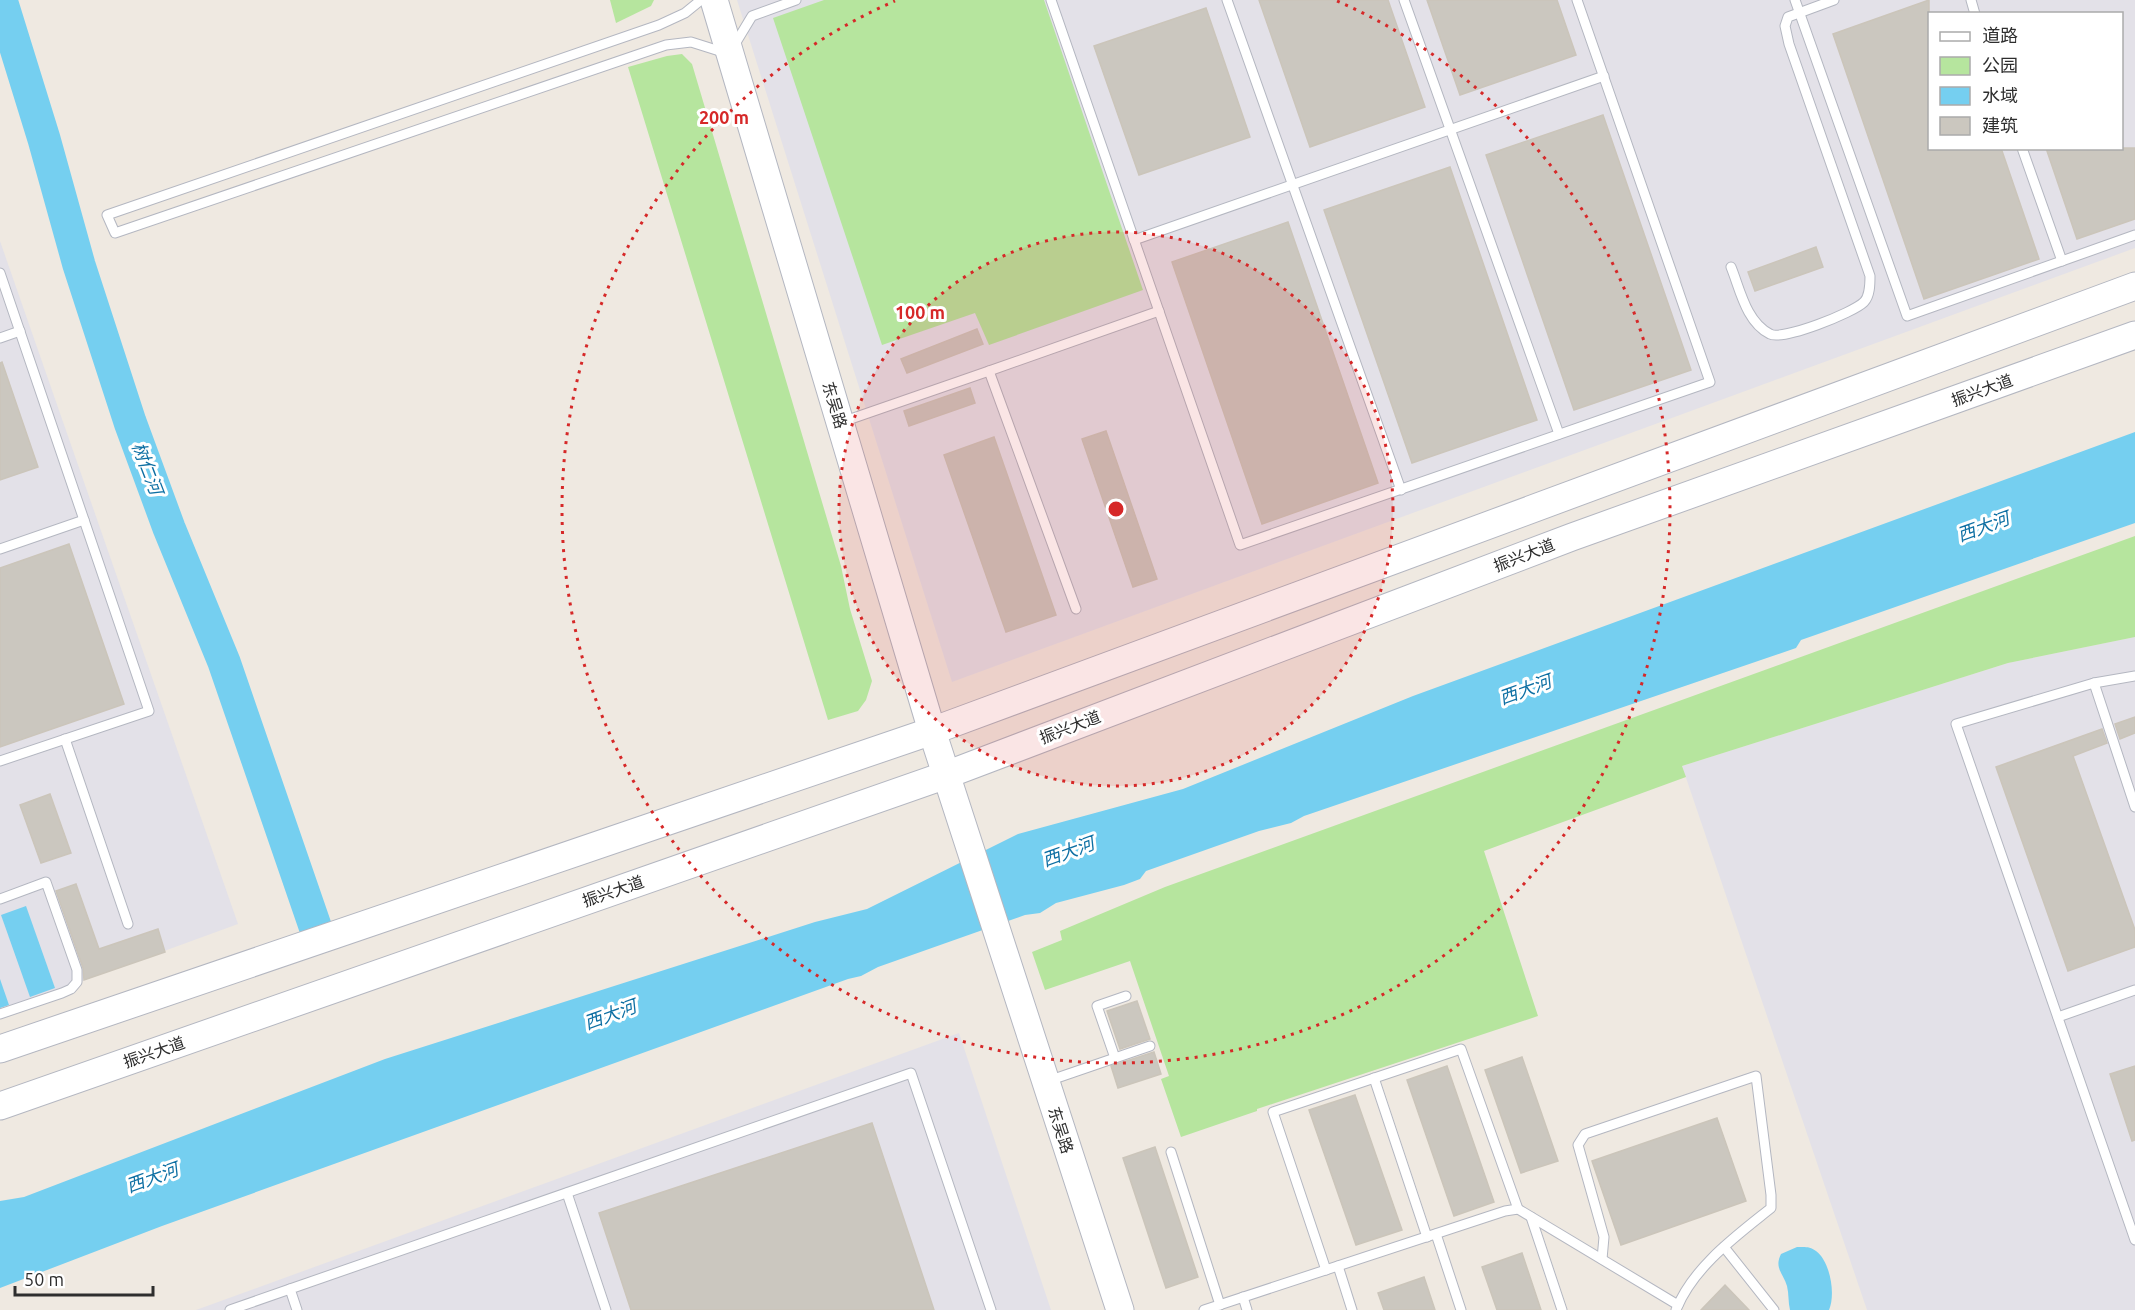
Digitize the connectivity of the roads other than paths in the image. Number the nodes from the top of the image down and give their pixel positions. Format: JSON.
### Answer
{"nodes":[{"id":1,"x":700,"y":0,"type":"edge"},
{"id":2,"x":714,"y":0,"type":"edge"},
{"id":3,"x":796,"y":0,"type":"edge"},
{"id":4,"x":1051,"y":0,"type":"edge"},
{"id":5,"x":1227,"y":0,"type":"edge"},
{"id":6,"x":1404,"y":0,"type":"edge"},
{"id":7,"x":1577,"y":0,"type":"edge"},
{"id":8,"x":1795,"y":0,"type":"edge"},
{"id":9,"x":1834,"y":0,"type":"edge"},
{"id":10,"x":1799,"y":12,"type":"junction"},
{"id":11,"x":729,"y":54,"type":"junction"},
{"id":12,"x":1604,"y":76,"type":"junction"},
{"id":13,"x":1450,"y":130,"type":"junction"},
{"id":14,"x":2023,"y":150,"type":"edge"},
{"id":15,"x":1293,"y":185,"type":"junction"},
{"id":16,"x":2135,"y":235,"type":"edge"},
{"id":17,"x":1134,"y":240,"type":"junction"},
{"id":18,"x":2062,"y":261,"type":"junction"},
{"id":19,"x":1731,"y":267,"type":"dead end"},
{"id":20,"x":0,"y":276,"type":"edge"},
{"id":21,"x":2135,"y":286,"type":"edge"},
{"id":22,"x":1159,"y":311,"type":"junction"},
{"id":23,"x":20,"y":331,"type":"junction"},
{"id":24,"x":2135,"y":335,"type":"edge"},
{"id":25,"x":0,"y":338,"type":"edge"},
{"id":26,"x":989,"y":371,"type":"junction"},
{"id":27,"x":840,"y":423,"type":"junction"},
{"id":28,"x":1559,"y":434,"type":"junction"},
{"id":29,"x":1401,"y":489,"type":"junction"},
{"id":30,"x":84,"y":520,"type":"junction"},
{"id":31,"x":0,"y":549,"type":"edge"},
{"id":32,"x":1076,"y":609,"type":"dead end"},
{"id":33,"x":2135,"y":676,"type":"edge"},
{"id":34,"x":2094,"y":683,"type":"junction"},
{"id":35,"x":932,"y":731,"type":"junction"},
{"id":36,"x":65,"y":739,"type":"junction"},
{"id":37,"x":0,"y":761,"type":"edge"},
{"id":38,"x":946,"y":774,"type":"junction"},
{"id":39,"x":2135,"y":807,"type":"edge"},
{"id":40,"x":0,"y":898,"type":"edge"},
{"id":41,"x":128,"y":924,"type":"dead end"},
{"id":42,"x":2135,"y":990,"type":"edge"},
{"id":43,"x":1126,"y":996,"type":"dead end"},
{"id":44,"x":0,"y":1014,"type":"edge"},
{"id":45,"x":2058,"y":1017,"type":"junction"},
{"id":46,"x":1150,"y":1046,"type":"dead end"},
{"id":47,"x":0,"y":1049,"type":"edge"},
{"id":48,"x":1115,"y":1058,"type":"junction"},
{"id":49,"x":1374,"y":1078,"type":"junction"},
{"id":50,"x":1046,"y":1082,"type":"junction"},
{"id":51,"x":0,"y":1106,"type":"edge"},
{"id":52,"x":1171,"y":1152,"type":"dead end"},
{"id":53,"x":567,"y":1193,"type":"junction"},
{"id":54,"x":1518,"y":1209,"type":"junction"},
{"id":55,"x":1531,"y":1216,"type":"junction"},
{"id":56,"x":1432,"y":1235,"type":"junction"},
{"id":57,"x":2135,"y":1240,"type":"edge"},
{"id":58,"x":1724,"y":1247,"type":"junction"},
{"id":59,"x":1602,"y":1259,"type":"junction"},
{"id":60,"x":1338,"y":1266,"type":"junction"},
{"id":61,"x":1326,"y":1270,"type":"junction"},
{"id":62,"x":290,"y":1289,"type":"junction"},
{"id":63,"x":1243,"y":1297,"type":"junction"},
{"id":64,"x":1220,"y":1305,"type":"junction"},
{"id":65,"x":1677,"y":1307,"type":"edge"},
{"id":66,"x":230,"y":1310,"type":"edge"},
{"id":67,"x":297,"y":1310,"type":"edge"},
{"id":68,"x":606,"y":1310,"type":"edge"},
{"id":69,"x":991,"y":1310,"type":"edge"},
{"id":70,"x":1120,"y":1310,"type":"edge"},
{"id":71,"x":1204,"y":1310,"type":"edge"},
{"id":72,"x":1247,"y":1310,"type":"edge"},
{"id":73,"x":1352,"y":1310,"type":"edge"},
{"id":74,"x":1461,"y":1310,"type":"edge"},
{"id":75,"x":1562,"y":1310,"type":"edge"},
{"id":76,"x":1774,"y":1310,"type":"edge"}],
"edges":[{"from":1,"to":11,"type":"lane"},
{"from":2,"to":11,"type":"main road","name":"东吴路"},
{"from":3,"to":11,"type":"lane"},
{"from":4,"to":17,"type":"lane"},
{"from":5,"to":15,"type":"lane"},
{"from":6,"to":13,"type":"lane"},
{"from":7,"to":12,"type":"lane"},
{"from":8,"to":10,"type":"lane"},
{"from":9,"to":10,"type":"lane"},
{"from":10,"to":18,"type":"lane"},
{"from":10,"to":19,"type":"lane"},
{"from":11,"to":27,"type":"main road","name":"东吴路"},
{"from":12,"to":13,"type":"lane"},
{"from":12,"to":28,"type":"lane"},
{"from":13,"to":15,"type":"lane"},
{"from":13,"to":28,"type":"lane"},
{"from":14,"to":18,"type":"lane"},
{"from":15,"to":17,"type":"lane"},
{"from":15,"to":29,"type":"lane"},
{"from":16,"to":18,"type":"lane"},
{"from":17,"to":22,"type":"lane"},
{"from":20,"to":23,"type":"lane"},
{"from":21,"to":35,"type":"main road"},
{"from":22,"to":26,"type":"lane"},
{"from":22,"to":29,"type":"lane"},
{"from":23,"to":25,"type":"lane"},
{"from":23,"to":30,"type":"lane"},
{"from":24,"to":38,"type":"main road","name":"振兴大道"},
{"from":26,"to":27,"type":"lane"},
{"from":26,"to":32,"type":"lane"},
{"from":27,"to":35,"type":"main road","name":"东吴路"},
{"from":28,"to":29,"type":"lane"},
{"from":30,"to":31,"type":"lane"},
{"from":30,"to":36,"type":"lane"},
{"from":33,"to":34,"type":"lane"},
{"from":34,"to":39,"type":"lane"},
{"from":34,"to":45,"type":"lane"},
{"from":35,"to":38,"type":"main road","name":"东吴路"},
{"from":35,"to":47,"type":"main road"},
{"from":36,"to":37,"type":"lane"},
{"from":36,"to":41,"type":"lane"},
{"from":38,"to":50,"type":"main road","name":"东吴路"},
{"from":38,"to":51,"type":"main road","name":"振兴大道"},
{"from":40,"to":44,"type":"lane"},
{"from":42,"to":45,"type":"lane"},
{"from":43,"to":48,"type":"lane"},
{"from":45,"to":57,"type":"lane"},
{"from":46,"to":48,"type":"lane"},
{"from":48,"to":50,"type":"lane"},
{"from":49,"to":54,"type":"lane"},
{"from":49,"to":56,"type":"lane"},
{"from":49,"to":61,"type":"lane"},
{"from":50,"to":70,"type":"main road","name":"东吴路"},
{"from":52,"to":64,"type":"lane"},
{"from":53,"to":62,"type":"lane"},
{"from":53,"to":68,"type":"lane"},
{"from":53,"to":69,"type":"lane"},
{"from":54,"to":55,"type":"lane"},
{"from":54,"to":56,"type":"lane"},
{"from":55,"to":59,"type":"lane"},
{"from":55,"to":75,"type":"lane"},
{"from":56,"to":60,"type":"lane"},
{"from":56,"to":74,"type":"lane"},
{"from":58,"to":59,"type":"lane"},
{"from":58,"to":65,"type":"lane"},
{"from":58,"to":76,"type":"lane"},
{"from":59,"to":65,"type":"lane"},
{"from":60,"to":61,"type":"lane"},
{"from":60,"to":73,"type":"lane"},
{"from":61,"to":63,"type":"lane"},
{"from":62,"to":66,"type":"lane"},
{"from":62,"to":67,"type":"lane"},
{"from":63,"to":64,"type":"lane"},
{"from":63,"to":72,"type":"lane"},
{"from":64,"to":71,"type":"lane"}]}
